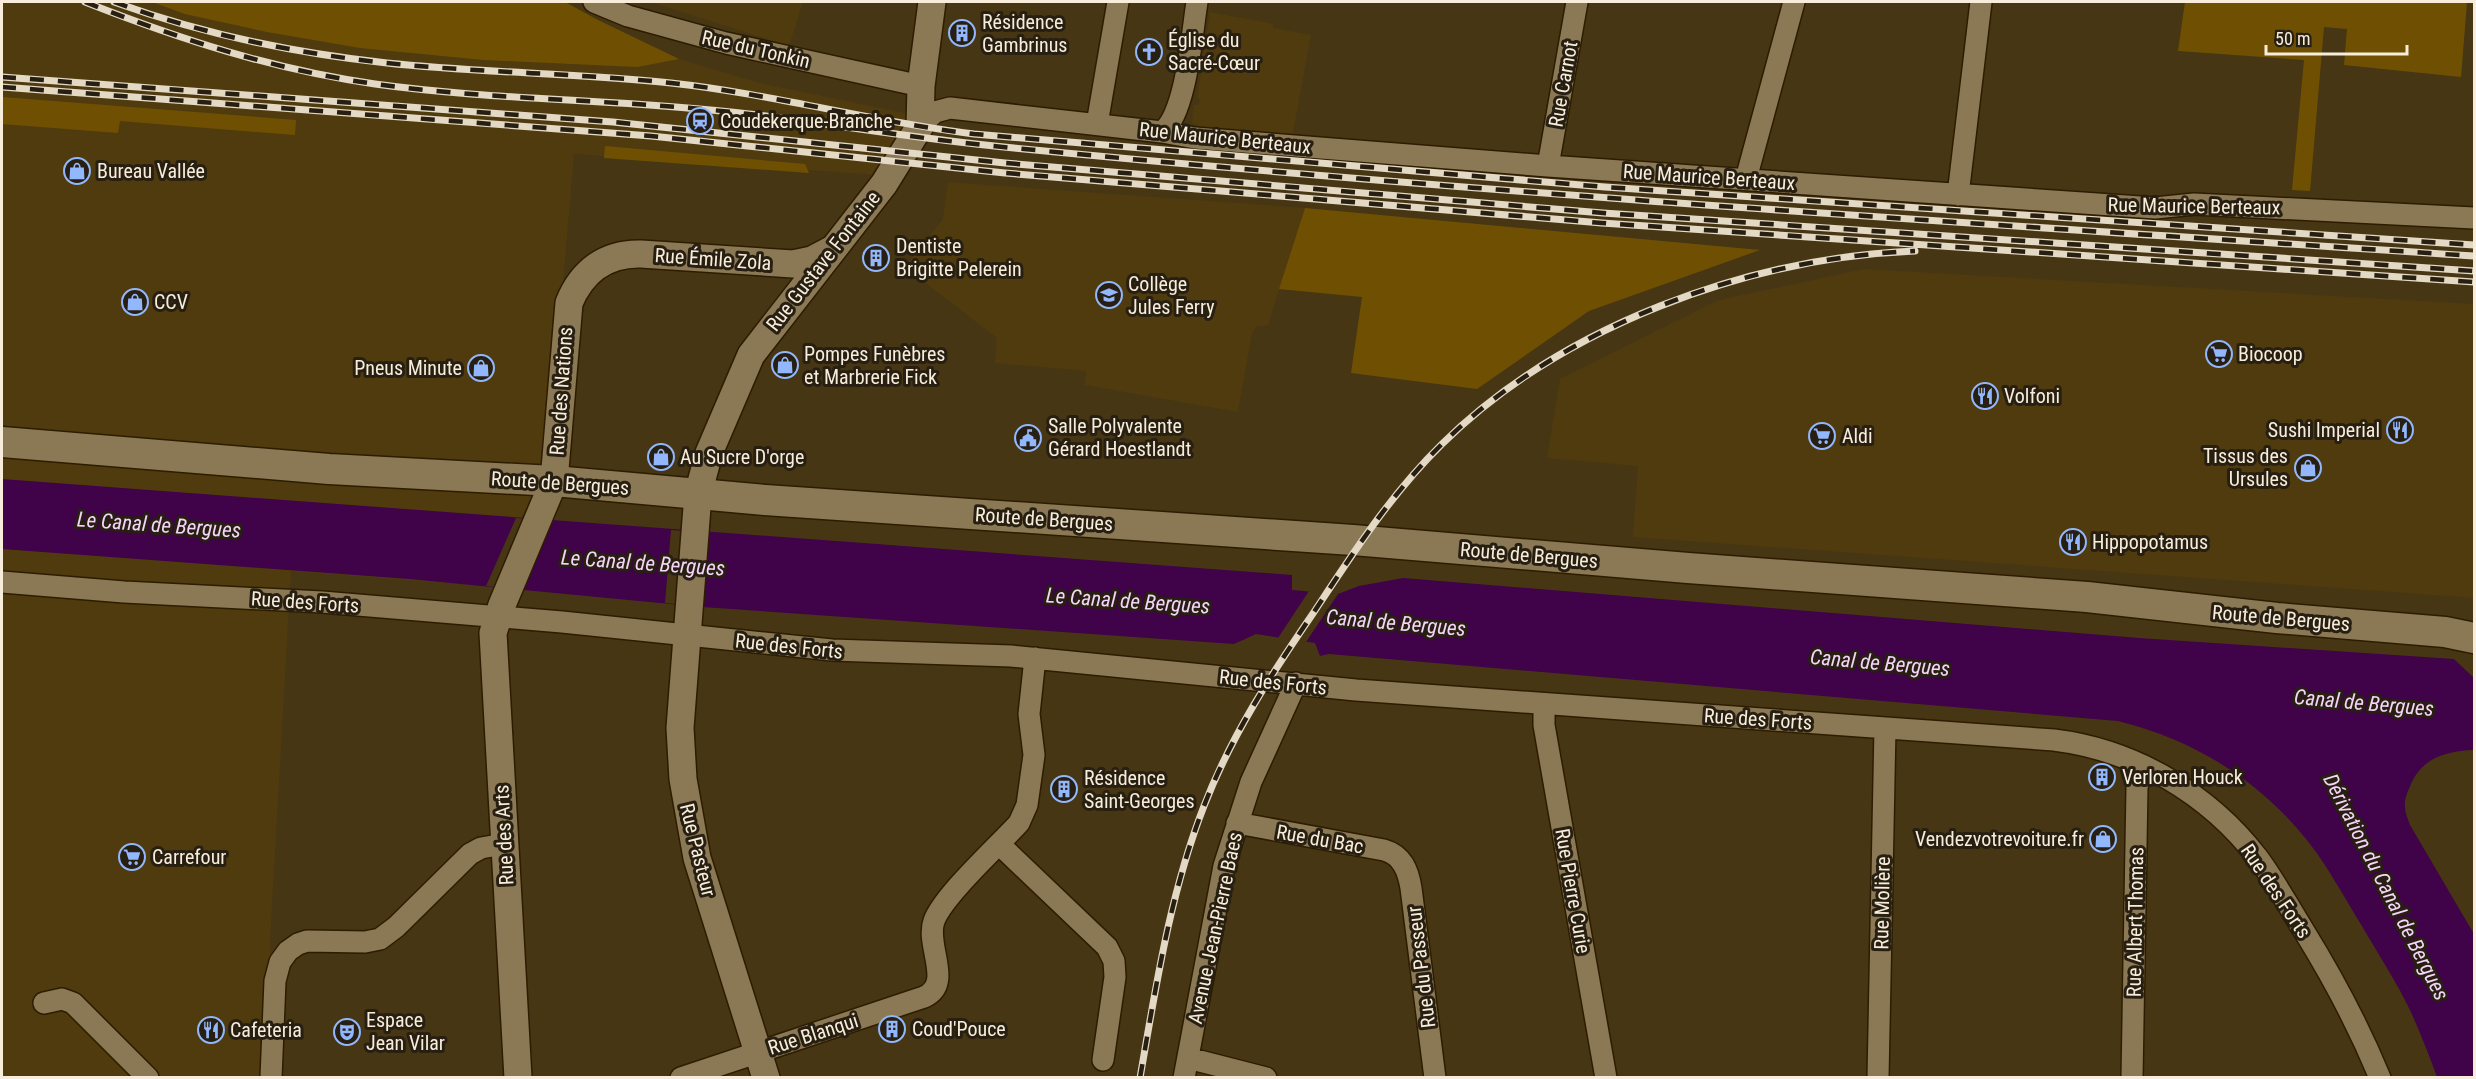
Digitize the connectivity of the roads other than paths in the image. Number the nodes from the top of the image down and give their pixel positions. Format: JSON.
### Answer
{"nodes":[{"id":1,"x":594,"y":2,"type":"edge"},
{"id":2,"x":932,"y":2,"type":"edge"},
{"id":3,"x":1118,"y":2,"type":"edge"},
{"id":4,"x":1197,"y":2,"type":"edge"},
{"id":5,"x":1577,"y":2,"type":"edge"},
{"id":6,"x":1794,"y":2,"type":"edge"},
{"id":7,"x":1981,"y":2,"type":"edge"},
{"id":8,"x":921,"y":91,"type":"junction"},
{"id":9,"x":946,"y":108,"type":"junction"},
{"id":10,"x":1097,"y":124,"type":"junction"},
{"id":11,"x":920,"y":126,"type":"junction"},
{"id":12,"x":1162,"y":132,"type":"junction"},
{"id":13,"x":1548,"y":166,"type":"junction"},
{"id":14,"x":1746,"y":179,"type":"junction"},
{"id":15,"x":1958,"y":195,"type":"junction"},
{"id":16,"x":2475,"y":218,"type":"edge"},
{"id":17,"x":837,"y":245,"type":"junction"},
{"id":18,"x":763,"y":264,"type":"junction"},
{"id":19,"x":589,"y":271,"type":"joint"},
{"id":20,"x":793,"y":302,"type":"junction"},
{"id":21,"x":2,"y":442,"type":"edge"},
{"id":22,"x":554,"y":481,"type":"junction"},
{"id":23,"x":697,"y":506,"type":"junction"},
{"id":24,"x":2,"y":582,"type":"edge"},
{"id":25,"x":2087,"y":597,"type":"junction"},
{"id":26,"x":502,"y":606,"type":"junction"},
{"id":27,"x":2475,"y":616,"type":"edge"},
{"id":28,"x":688,"y":625,"type":"junction"},
{"id":29,"x":2475,"y":638,"type":"edge"},
{"id":30,"x":1035,"y":658,"type":"junction"},
{"id":31,"x":1296,"y":683,"type":"junction"},
{"id":32,"x":1544,"y":704,"type":"junction"},
{"id":33,"x":1886,"y":728,"type":"junction"},
{"id":34,"x":2143,"y":767,"type":"junction"},
{"id":35,"x":1237,"y":823,"type":"junction"},
{"id":36,"x":504,"y":844,"type":"junction"},
{"id":37,"x":999,"y":844,"type":"junction"},
{"id":38,"x":1401,"y":859,"type":"joint"},
{"id":39,"x":44,"y":1003,"type":"dead end"},
{"id":40,"x":758,"y":1052,"type":"junction"},
{"id":41,"x":1103,"y":1060,"type":"dead end"},
{"id":42,"x":1186,"y":1068,"type":"edge"},
{"id":43,"x":148,"y":1077,"type":"edge"},
{"id":44,"x":271,"y":1077,"type":"edge"},
{"id":45,"x":518,"y":1077,"type":"edge"},
{"id":46,"x":681,"y":1077,"type":"edge"},
{"id":47,"x":766,"y":1077,"type":"edge"},
{"id":48,"x":1266,"y":1077,"type":"edge"},
{"id":49,"x":1435,"y":1077,"type":"edge"},
{"id":50,"x":1606,"y":1077,"type":"edge"},
{"id":51,"x":1878,"y":1077,"type":"edge"},
{"id":52,"x":2132,"y":1077,"type":"edge"},
{"id":53,"x":2380,"y":1077,"type":"edge"}],
"edges":[{"from":1,"to":8,"type":"street","name":"Rue du Tonkin"},
{"from":2,"to":8,"type":"street"},
{"from":3,"to":10,"type":"street"},
{"from":4,"to":12,"type":"street"},
{"from":5,"to":13,"type":"street","name":"Rue Carnot"},
{"from":6,"to":14,"type":"street"},
{"from":7,"to":15,"type":"street"},
{"from":8,"to":9,"type":"street","name":"Rue Maurice Berteaux"},
{"from":8,"to":11,"type":"street"},
{"from":9,"to":10,"type":"street","name":"Rue Maurice Berteaux"},
{"from":9,"to":11,"type":"street"},
{"from":10,"to":12,"type":"street","name":"Rue Maurice Berteaux"},
{"from":11,"to":17,"type":"street","name":"Rue Gustave Fontaine"},
{"from":12,"to":13,"type":"street","name":"Rue Maurice Berteaux"},
{"from":13,"to":14,"type":"street","name":"Rue Maurice Berteaux"},
{"from":14,"to":15,"type":"street","name":"Rue Maurice Berteaux"},
{"from":15,"to":16,"type":"street","name":"Rue Maurice Berteaux"},
{"from":17,"to":18,"type":"street","name":"Rue Émile Zola"},
{"from":17,"to":20,"type":"street","name":"Rue Gustave Fontaine"},
{"from":18,"to":19,"type":"street","name":"Rue Émile Zola"},
{"from":18,"to":20,"type":"street"},
{"from":19,"to":22,"type":"street","name":"Rue des Nations"},
{"from":20,"to":23,"type":"street","name":"Rue Gustave Fontaine"},
{"from":21,"to":22,"type":"main road","name":"Route de Bergues"},
{"from":22,"to":23,"type":"main road","name":"Route de Bergues"},
{"from":22,"to":26,"type":"street","name":"Rue des Nations"},
{"from":23,"to":25,"type":"main road","name":"Route de Bergues"},
{"from":23,"to":28,"type":"street","name":"Rue Gustave Fontaine"},
{"from":24,"to":26,"type":"street","name":"Rue des Forts"},
{"from":25,"to":27,"type":"main road","name":"Route de Bergues"},
{"from":25,"to":29,"type":"main road","name":"Route de Bergues"},
{"from":26,"to":28,"type":"street","name":"Rue des Forts"},
{"from":26,"to":36,"type":"street","name":"Rue des Arts"},
{"from":28,"to":30,"type":"street","name":"Rue des Forts"},
{"from":28,"to":40,"type":"street","name":"Rue Pasteur"},
{"from":30,"to":31,"type":"street","name":"Rue des Forts"},
{"from":30,"to":37,"type":"street"},
{"from":31,"to":32,"type":"street","name":"Rue des Forts"},
{"from":31,"to":35,"type":"street","name":"Avenue Jean-Pierre Baes"},
{"from":32,"to":33,"type":"street","name":"Rue des Forts"},
{"from":32,"to":50,"type":"street","name":"Rue Pierre Curie"},
{"from":33,"to":34,"type":"street","name":"Rue des Forts"},
{"from":33,"to":51,"type":"street","name":"Rue Molière"},
{"from":34,"to":52,"type":"street","name":"Rue Albert Thomas"},
{"from":34,"to":53,"type":"street","name":"Rue des Forts"},
{"from":35,"to":38,"type":"street","name":"Rue du Bac"},
{"from":35,"to":42,"type":"street","name":"Avenue Jean-Pierre Baes"},
{"from":36,"to":44,"type":"street"},
{"from":36,"to":45,"type":"street","name":"Rue des Arts"},
{"from":37,"to":40,"type":"street","name":"Rue Blanqui"},
{"from":37,"to":41,"type":"street"},
{"from":38,"to":49,"type":"street","name":"Rue du Passeur"},
{"from":39,"to":43,"type":"street"},
{"from":40,"to":46,"type":"street","name":"Rue Blanqui"},
{"from":40,"to":47,"type":"street","name":"Rue Pasteur"},
{"from":42,"to":48,"type":"street"}]}
